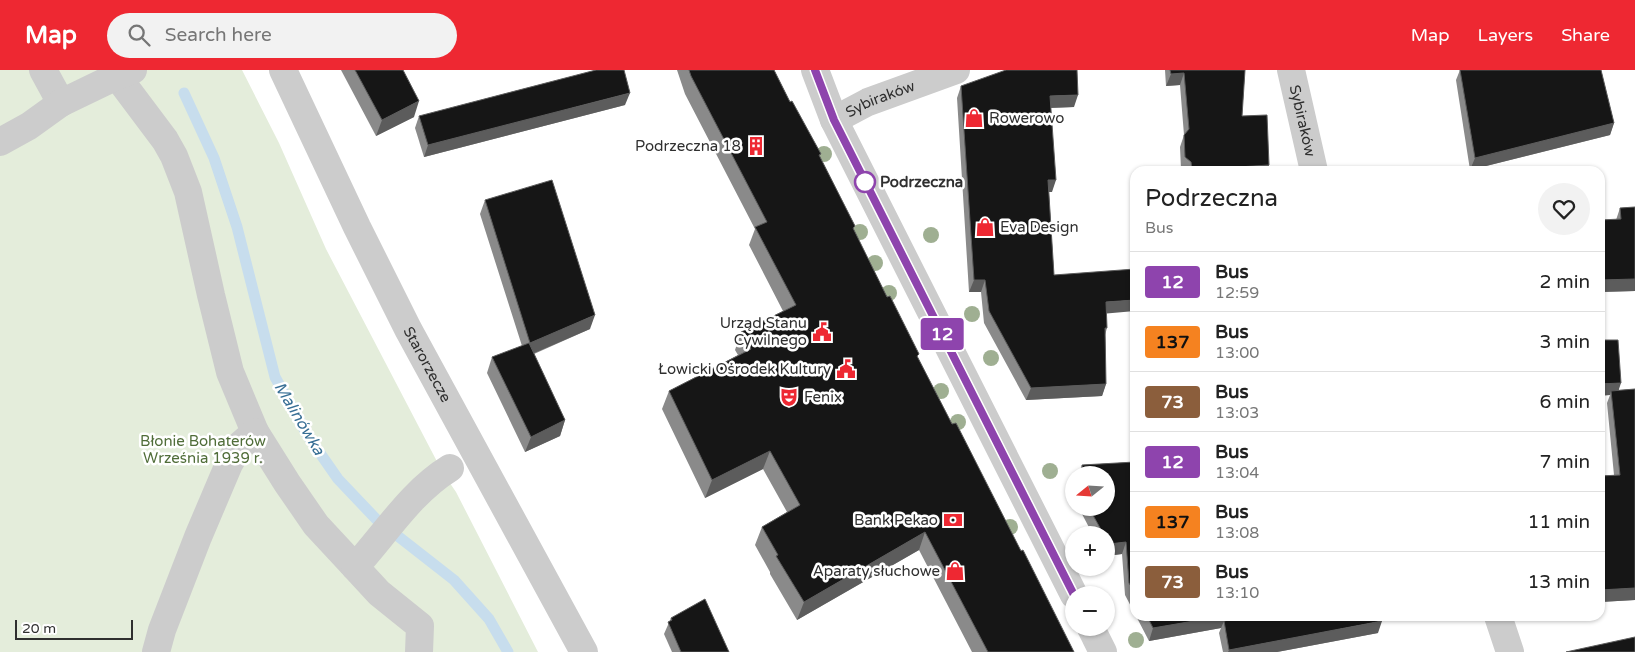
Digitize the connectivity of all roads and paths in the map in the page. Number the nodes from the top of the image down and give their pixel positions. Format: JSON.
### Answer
{"nodes":[{"id":1,"x":43,"y":70,"type":"edge"},
{"id":2,"x":283,"y":70,"type":"edge"},
{"id":3,"x":815,"y":70,"type":"edge"},
{"id":4,"x":956,"y":70,"type":"edge"},
{"id":5,"x":1291,"y":70,"type":"edge"},
{"id":6,"x":125,"y":73,"type":"edge"},
{"id":7,"x":61,"y":103,"type":"junction"},
{"id":8,"x":834,"y":120,"type":"junction"},
{"id":9,"x":0,"y":142,"type":"edge"},
{"id":10,"x":1313,"y":166,"type":"edge"},
{"id":11,"x":254,"y":432,"type":"junction"},
{"id":12,"x":450,"y":468,"type":"dead end"},
{"id":13,"x":355,"y":567,"type":"junction"},
{"id":14,"x":1069,"y":586,"type":"edge"},
{"id":15,"x":1500,"y":621,"type":"edge"},
{"id":16,"x":1095,"y":636,"type":"edge"},
{"id":17,"x":156,"y":652,"type":"edge"},
{"id":18,"x":419,"y":652,"type":"edge"},
{"id":19,"x":584,"y":652,"type":"edge"},
{"id":20,"x":1103,"y":652,"type":"edge"},
{"id":21,"x":1510,"y":652,"type":"edge"}],
"edges":[{"from":1,"to":7,"type":"street"},
{"from":2,"to":19,"type":"street","name":"Starorzecze"},
{"from":3,"to":8,"type":"street"},
{"from":4,"to":8,"type":"street","name":"Sybiraków"},
{"from":5,"to":10,"type":"street","name":"Sybiraków"},
{"from":6,"to":7,"type":"street"},
{"from":6,"to":11,"type":"street"},
{"from":7,"to":9,"type":"street"},
{"from":8,"to":14,"type":"street"},
{"from":11,"to":13,"type":"street"},
{"from":11,"to":17,"type":"street"},
{"from":12,"to":13,"type":"street"},
{"from":13,"to":18,"type":"street"},
{"from":15,"to":21,"type":"street"},
{"from":16,"to":20,"type":"street"}]}
